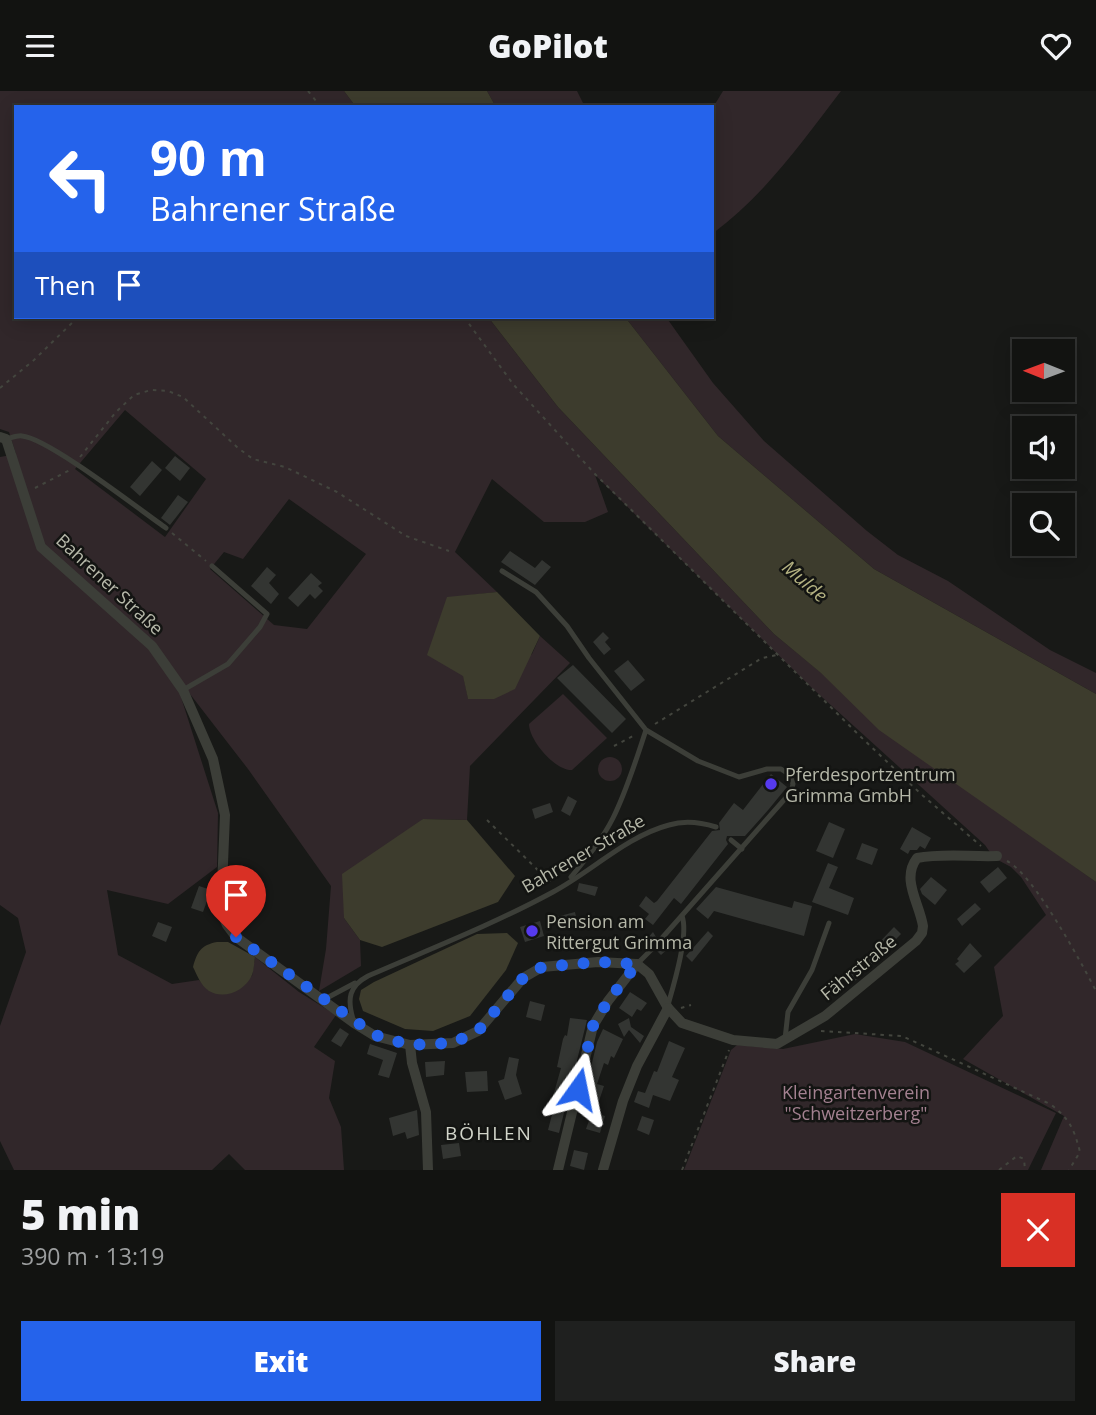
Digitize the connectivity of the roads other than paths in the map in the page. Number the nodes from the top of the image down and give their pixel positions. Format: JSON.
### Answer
{"nodes":[{"id":1,"x":3,"y":438,"type":"edge"},
{"id":2,"x":166,"y":528,"type":"road end"},
{"id":3,"x":212,"y":566,"type":"road end"},
{"id":4,"x":502,"y":571,"type":"dead end"},
{"id":5,"x":183,"y":690,"type":"junction"},
{"id":6,"x":646,"y":730,"type":"junction"},
{"id":7,"x":716,"y":827,"type":"dead end"},
{"id":8,"x":731,"y":840,"type":"dead end"},
{"id":9,"x":742,"y":849,"type":"junction"},
{"id":10,"x":997,"y":856,"type":"road end"},
{"id":11,"x":567,"y":883,"type":"junction"},
{"id":12,"x":682,"y":916,"type":"junction"},
{"id":13,"x":829,"y":923,"type":"dead end"},
{"id":14,"x":662,"y":939,"type":"dead end"},
{"id":15,"x":654,"y":947,"type":"dead end"},
{"id":16,"x":637,"y":964,"type":"junction"},
{"id":17,"x":358,"y":982,"type":"junction"},
{"id":18,"x":323,"y":1000,"type":"junction"},
{"id":19,"x":667,"y":1007,"type":"junction"},
{"id":20,"x":354,"y":1023,"type":"junction"},
{"id":21,"x":785,"y":1039,"type":"junction"},
{"id":22,"x":410,"y":1045,"type":"junction"},
{"id":23,"x":428,"y":1170,"type":"edge"},
{"id":24,"x":558,"y":1170,"type":"edge"},
{"id":25,"x":603,"y":1170,"type":"edge"}],
"edges":[{"from":1,"to":2,"type":"lane"},
{"from":1,"to":5,"type":"street","name":"Bahrener Straße"},
{"from":3,"to":5,"type":"lane"},
{"from":4,"to":6,"type":"lane"},
{"from":5,"to":18,"type":"street","name":"Bahrener Straße"},
{"from":6,"to":9,"type":"lane"},
{"from":6,"to":11,"type":"lane"},
{"from":7,"to":11,"type":"lane","name":"Bahrener Straße"},
{"from":8,"to":9,"type":"lane"},
{"from":9,"to":12,"type":"lane"},
{"from":10,"to":21,"type":"street","name":"Fährstraße"},
{"from":11,"to":17,"type":"lane","name":"Bahrener Straße"},
{"from":12,"to":14,"type":"lane"},
{"from":12,"to":19,"type":"lane"},
{"from":13,"to":21,"type":"lane"},
{"from":15,"to":16,"type":"lane"},
{"from":16,"to":19,"type":"street"},
{"from":16,"to":22,"type":"street","name":"Bahrener Straße"},
{"from":16,"to":24,"type":"street"},
{"from":17,"to":18,"type":"lane","name":"Bahrener Straße"},
{"from":17,"to":20,"type":"lane"},
{"from":18,"to":20,"type":"street","name":"Bahrener Straße"},
{"from":19,"to":21,"type":"street","name":"Fährstraße"},
{"from":19,"to":25,"type":"street"},
{"from":20,"to":22,"type":"street","name":"Bahrener Straße"},
{"from":22,"to":23,"type":"street"}]}
